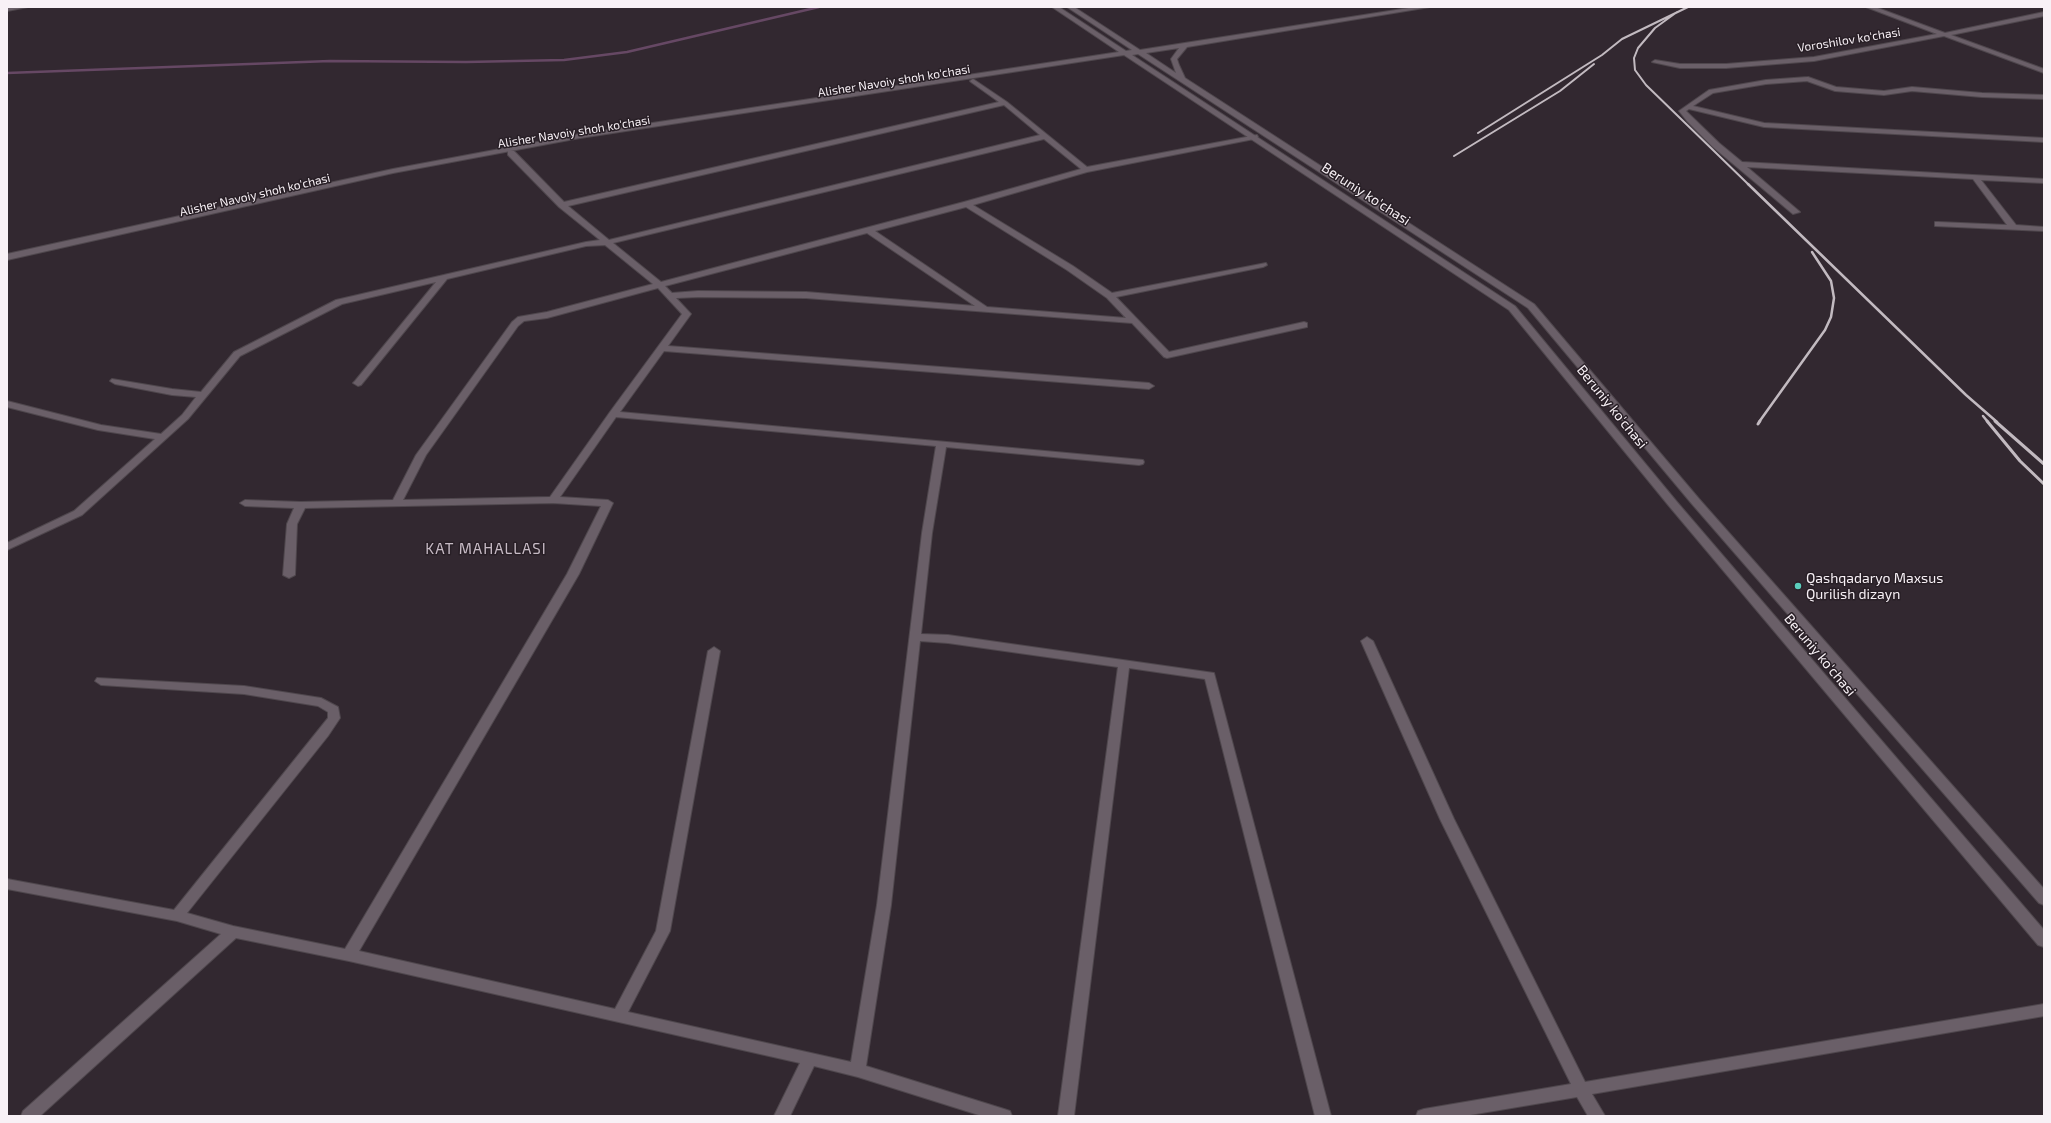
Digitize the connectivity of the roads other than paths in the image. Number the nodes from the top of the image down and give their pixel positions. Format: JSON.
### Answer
{"nodes":[{"id":1,"x":25,"y":7,"type":"edge"},
{"id":2,"x":1055,"y":7,"type":"edge"},
{"id":3,"x":1070,"y":7,"type":"edge"},
{"id":4,"x":1427,"y":7,"type":"edge"},
{"id":5,"x":1869,"y":7,"type":"edge"},
{"id":6,"x":7,"y":10,"type":"edge"},
{"id":7,"x":2044,"y":14,"type":"edge"},
{"id":8,"x":1946,"y":35,"type":"junction"},
{"id":9,"x":1184,"y":46,"type":"junction"},
{"id":10,"x":1137,"y":53,"type":"junction"},
{"id":11,"x":1655,"y":62,"type":"dead end"},
{"id":12,"x":2044,"y":71,"type":"edge"},
{"id":13,"x":1184,"y":79,"type":"junction"},
{"id":14,"x":973,"y":82,"type":"junction"},
{"id":15,"x":2044,"y":97,"type":"edge"},
{"id":16,"x":1005,"y":103,"type":"junction"},
{"id":17,"x":1688,"y":107,"type":"junction"},
{"id":18,"x":1046,"y":136,"type":"junction"},
{"id":19,"x":1254,"y":138,"type":"junction"},
{"id":20,"x":2044,"y":140,"type":"edge"},
{"id":21,"x":511,"y":153,"type":"junction"},
{"id":22,"x":1740,"y":164,"type":"junction"},
{"id":23,"x":1086,"y":170,"type":"junction"},
{"id":24,"x":1975,"y":177,"type":"junction"},
{"id":25,"x":2044,"y":182,"type":"edge"},
{"id":26,"x":967,"y":204,"type":"junction"},
{"id":27,"x":562,"y":205,"type":"junction"},
{"id":28,"x":1796,"y":212,"type":"dead end"},
{"id":29,"x":1938,"y":224,"type":"dead end"},
{"id":30,"x":2013,"y":227,"type":"junction"},
{"id":31,"x":2044,"y":229,"type":"edge"},
{"id":32,"x":868,"y":230,"type":"junction"},
{"id":33,"x":609,"y":242,"type":"junction"},
{"id":34,"x":7,"y":257,"type":"edge"},
{"id":35,"x":7,"y":264,"type":"edge"},
{"id":36,"x":1263,"y":265,"type":"dead end"},
{"id":37,"x":444,"y":277,"type":"junction"},
{"id":38,"x":659,"y":285,"type":"junction"},
{"id":39,"x":669,"y":296,"type":"junction"},
{"id":40,"x":1110,"y":296,"type":"junction"},
{"id":41,"x":985,"y":309,"type":"junction"},
{"id":42,"x":1134,"y":321,"type":"junction"},
{"id":43,"x":1304,"y":325,"type":"dead end"},
{"id":44,"x":663,"y":348,"type":"junction"},
{"id":45,"x":115,"y":381,"type":"dead end"},
{"id":46,"x":358,"y":383,"type":"dead end"},
{"id":47,"x":1149,"y":386,"type":"dead end"},
{"id":48,"x":203,"y":395,"type":"junction"},
{"id":49,"x":7,"y":404,"type":"edge"},
{"id":50,"x":613,"y":414,"type":"junction"},
{"id":51,"x":163,"y":437,"type":"junction"},
{"id":52,"x":942,"y":443,"type":"junction"},
{"id":53,"x":1139,"y":462,"type":"dead end"},
{"id":54,"x":553,"y":500,"type":"junction"},
{"id":55,"x":397,"y":502,"type":"junction"},
{"id":56,"x":1696,"y":502,"type":"junction"},
{"id":57,"x":245,"y":503,"type":"dead end"},
{"id":58,"x":1673,"y":504,"type":"junction"},
{"id":59,"x":301,"y":505,"type":"junction"},
{"id":60,"x":7,"y":547,"type":"edge"},
{"id":61,"x":289,"y":574,"type":"dead end"},
{"id":62,"x":915,"y":637,"type":"junction"},
{"id":63,"x":1367,"y":641,"type":"dead end"},
{"id":64,"x":714,"y":651,"type":"dead end"},
{"id":65,"x":1124,"y":664,"type":"junction"},
{"id":66,"x":101,"y":680,"type":"dead end"},
{"id":67,"x":7,"y":884,"type":"edge"},
{"id":68,"x":2044,"y":900,"type":"edge"},
{"id":69,"x":177,"y":916,"type":"junction"},
{"id":70,"x":233,"y":932,"type":"junction"},
{"id":71,"x":2044,"y":941,"type":"edge"},
{"id":72,"x":348,"y":955,"type":"junction"},
{"id":73,"x":2044,"y":1010,"type":"edge"},
{"id":74,"x":618,"y":1017,"type":"junction"},
{"id":75,"x":809,"y":1060,"type":"junction"},
{"id":76,"x":858,"y":1070,"type":"junction"},
{"id":77,"x":1581,"y":1089,"type":"junction"},
{"id":78,"x":29,"y":1116,"type":"edge"},
{"id":79,"x":782,"y":1116,"type":"edge"},
{"id":80,"x":1004,"y":1116,"type":"edge"},
{"id":81,"x":1066,"y":1116,"type":"edge"},
{"id":82,"x":1323,"y":1116,"type":"edge"},
{"id":83,"x":1424,"y":1116,"type":"edge"},
{"id":84,"x":1597,"y":1116,"type":"edge"}],
"edges":[{"from":1,"to":6,"type":"street"},
{"from":2,"to":10,"type":"main road","name":"Beruniy ko'chasi"},
{"from":3,"to":10,"type":"main road","name":"Beruniy ko'chasi"},
{"from":4,"to":9,"type":"main road","name":"Alisher Navoiy shoh ko'chasi"},
{"from":5,"to":8,"type":"street"},
{"from":7,"to":8,"type":"street","name":"Voroshilov ko'chasi"},
{"from":8,"to":11,"type":"street","name":"Voroshilov ko'chasi"},
{"from":8,"to":12,"type":"street"},
{"from":9,"to":10,"type":"main road","name":"Alisher Navoiy shoh ko'chasi"},
{"from":9,"to":13,"type":"main road"},
{"from":10,"to":13,"type":"main road","name":"Beruniy ko'chasi"},
{"from":10,"to":14,"type":"main road","name":"Alisher Navoiy shoh ko'chasi"},
{"from":10,"to":19,"type":"main road","name":"Beruniy ko'chasi"},
{"from":10,"to":34,"type":"main road","name":"Alisher Navoiy shoh ko'chasi"},
{"from":13,"to":56,"type":"main road","name":"Beruniy ko'chasi"},
{"from":14,"to":16,"type":"street"},
{"from":14,"to":21,"type":"main road","name":"Alisher Navoiy shoh ko'chasi"},
{"from":15,"to":17,"type":"street"},
{"from":16,"to":18,"type":"street"},
{"from":16,"to":27,"type":"street"},
{"from":17,"to":20,"type":"street"},
{"from":17,"to":22,"type":"street"},
{"from":18,"to":23,"type":"street"},
{"from":18,"to":33,"type":"street"},
{"from":19,"to":23,"type":"street"},
{"from":19,"to":58,"type":"main road","name":"Beruniy ko'chasi"},
{"from":21,"to":27,"type":"street"},
{"from":21,"to":35,"type":"main road","name":"Alisher Navoiy shoh ko'chasi"},
{"from":22,"to":24,"type":"street"},
{"from":22,"to":28,"type":"street"},
{"from":23,"to":26,"type":"street"},
{"from":24,"to":25,"type":"street"},
{"from":24,"to":30,"type":"street"},
{"from":26,"to":32,"type":"street"},
{"from":26,"to":40,"type":"street"},
{"from":27,"to":33,"type":"street"},
{"from":29,"to":30,"type":"street"},
{"from":30,"to":31,"type":"street"},
{"from":32,"to":38,"type":"street"},
{"from":32,"to":41,"type":"street"},
{"from":33,"to":37,"type":"street"},
{"from":33,"to":38,"type":"street"},
{"from":36,"to":40,"type":"street"},
{"from":37,"to":46,"type":"street"},
{"from":37,"to":48,"type":"street"},
{"from":38,"to":39,"type":"street"},
{"from":38,"to":55,"type":"street"},
{"from":39,"to":41,"type":"street"},
{"from":39,"to":44,"type":"street"},
{"from":40,"to":42,"type":"street"},
{"from":41,"to":42,"type":"street"},
{"from":42,"to":43,"type":"street"},
{"from":44,"to":47,"type":"street"},
{"from":44,"to":50,"type":"street"},
{"from":45,"to":48,"type":"street"},
{"from":48,"to":51,"type":"street"},
{"from":49,"to":51,"type":"street"},
{"from":50,"to":52,"type":"street"},
{"from":50,"to":54,"type":"street"},
{"from":51,"to":60,"type":"street"},
{"from":52,"to":53,"type":"street"},
{"from":52,"to":62,"type":"street"},
{"from":54,"to":55,"type":"street"},
{"from":54,"to":72,"type":"street"},
{"from":55,"to":59,"type":"street"},
{"from":56,"to":58,"type":"main road"},
{"from":56,"to":68,"type":"main road","name":"Beruniy ko'chasi"},
{"from":57,"to":59,"type":"street"},
{"from":58,"to":71,"type":"main road","name":"Beruniy ko'chasi"},
{"from":59,"to":61,"type":"street"},
{"from":62,"to":65,"type":"street"},
{"from":62,"to":76,"type":"street"},
{"from":63,"to":77,"type":"street"},
{"from":64,"to":74,"type":"street"},
{"from":65,"to":81,"type":"street"},
{"from":65,"to":82,"type":"street"},
{"from":66,"to":69,"type":"street"},
{"from":67,"to":69,"type":"street"},
{"from":69,"to":70,"type":"street"},
{"from":70,"to":72,"type":"street"},
{"from":70,"to":78,"type":"street"},
{"from":72,"to":74,"type":"street"},
{"from":73,"to":77,"type":"street"},
{"from":74,"to":75,"type":"street"},
{"from":75,"to":76,"type":"street"},
{"from":75,"to":79,"type":"street"},
{"from":76,"to":80,"type":"street"},
{"from":77,"to":83,"type":"street"},
{"from":77,"to":84,"type":"street"}]}
